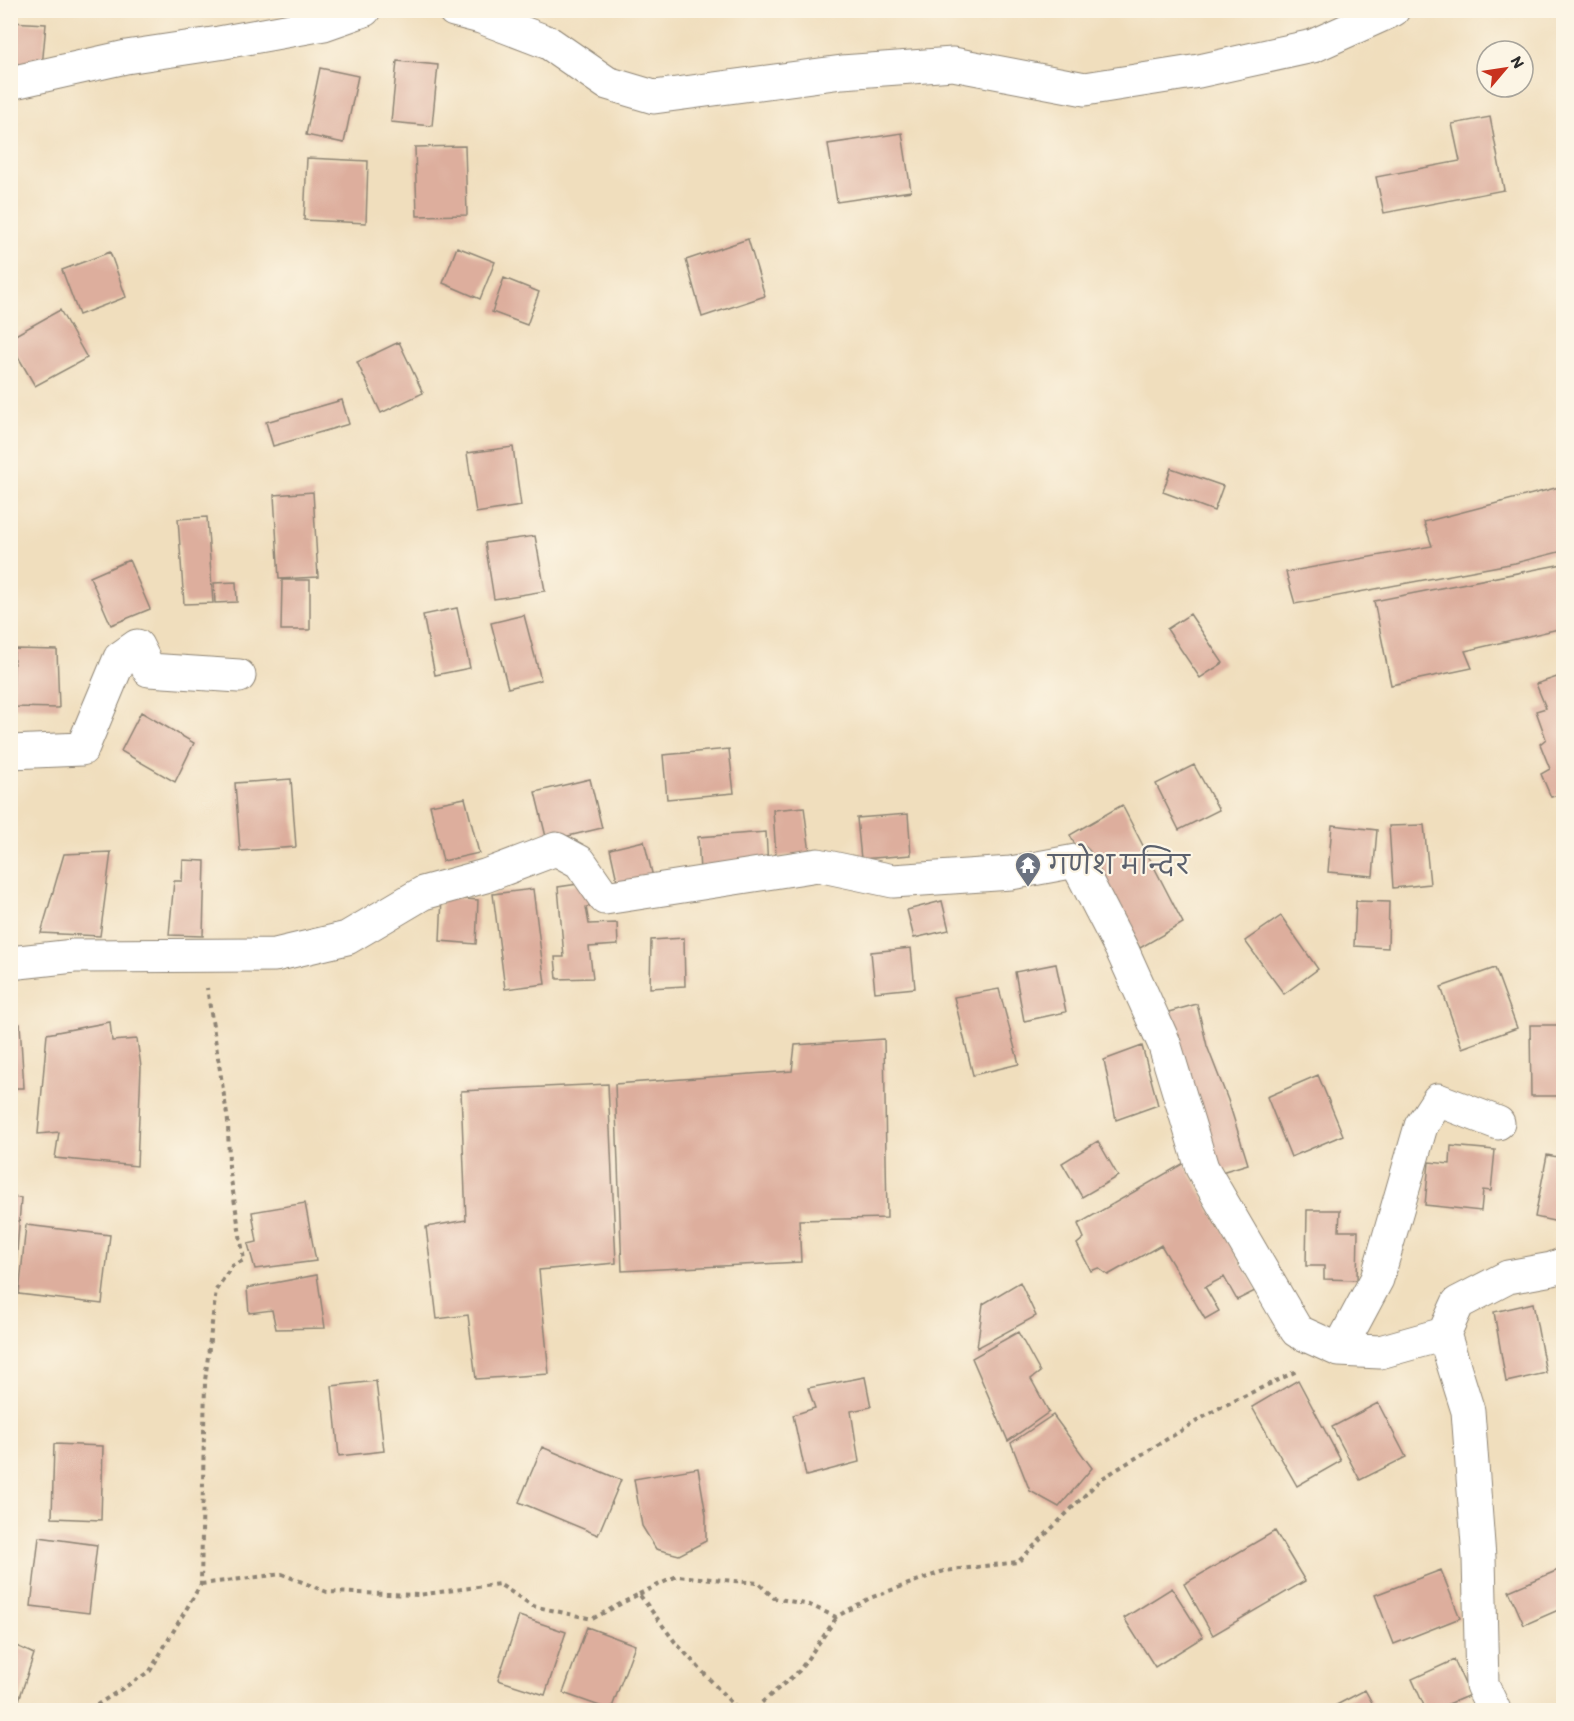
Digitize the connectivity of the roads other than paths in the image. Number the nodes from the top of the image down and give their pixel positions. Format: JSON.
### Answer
{"nodes":[{"id":1,"x":364,"y":10,"type":"edge"},
{"id":2,"x":454,"y":10,"type":"edge"},
{"id":3,"x":1393,"y":10,"type":"edge"},
{"id":4,"x":10,"y":83,"type":"edge"},
{"id":5,"x":239,"y":676,"type":"dead end"},
{"id":6,"x":10,"y":752,"type":"edge"},
{"id":7,"x":10,"y":963,"type":"edge"},
{"id":8,"x":1498,"y":1123,"type":"dead end"},
{"id":9,"x":1563,"y":1264,"type":"edge"},
{"id":10,"x":1444,"y":1334,"type":"junction"},
{"id":11,"x":1339,"y":1350,"type":"junction"},
{"id":12,"x":1494,"y":1710,"type":"edge"}],
"edges":[{"from":1,"to":4,"type":"street"},
{"from":2,"to":3,"type":"street"},
{"from":5,"to":6,"type":"street"},
{"from":7,"to":11,"type":"street"},
{"from":8,"to":11,"type":"street"},
{"from":9,"to":10,"type":"street"},
{"from":10,"to":11,"type":"street"},
{"from":10,"to":12,"type":"street"}]}
